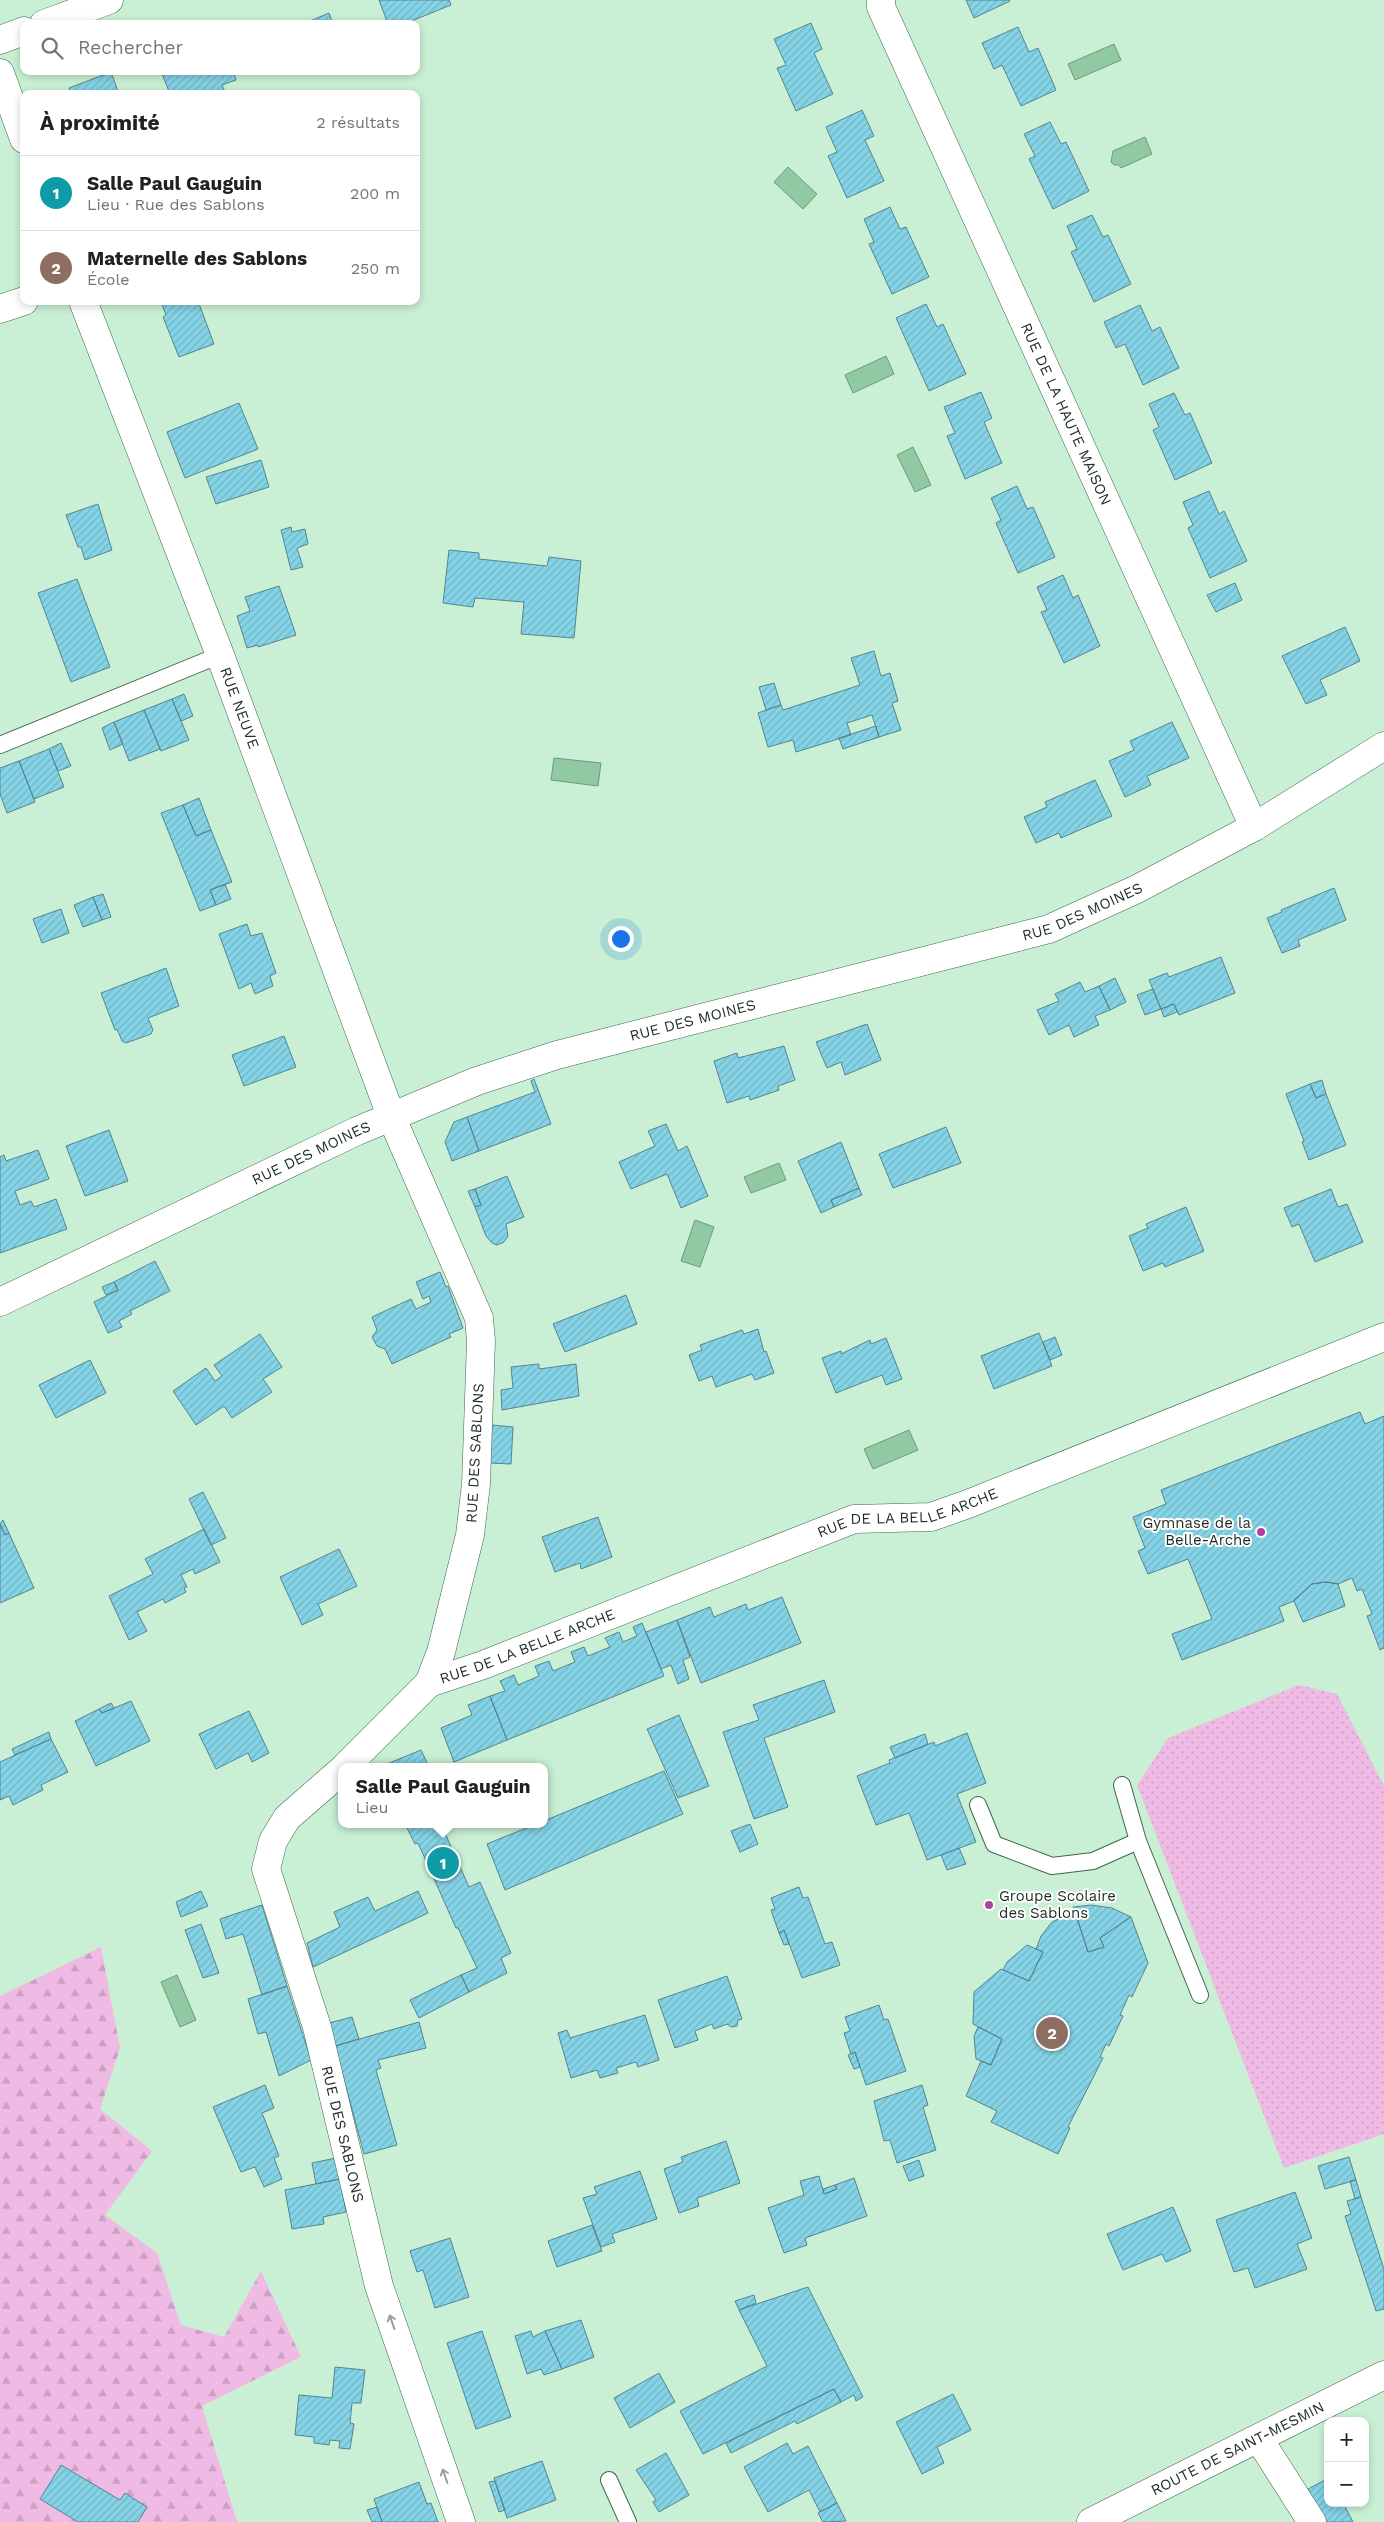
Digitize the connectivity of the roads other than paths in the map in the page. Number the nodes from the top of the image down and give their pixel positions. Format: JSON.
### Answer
{"nodes":[{"id":1,"x":109,"y":0,"type":"edge"},
{"id":2,"x":881,"y":0,"type":"edge"},
{"id":3,"x":55,"y":20,"type":"edge"},
{"id":4,"x":20,"y":32,"type":"edge"},
{"id":5,"x":0,"y":40,"type":"edge"},
{"id":6,"x":0,"y":73,"type":"edge"},
{"id":7,"x":20,"y":128,"type":"edge"},
{"id":8,"x":20,"y":302,"type":"edge"},
{"id":9,"x":85,"y":305,"type":"edge"},
{"id":10,"x":0,"y":309,"type":"edge"},
{"id":11,"x":220,"y":655,"type":"junction"},
{"id":12,"x":0,"y":745,"type":"edge"},
{"id":13,"x":1384,"y":746,"type":"edge"},
{"id":14,"x":1254,"y":827,"type":"junction"},
{"id":15,"x":391,"y":1116,"type":"junction"},
{"id":16,"x":0,"y":1302,"type":"edge"},
{"id":17,"x":1384,"y":1337,"type":"edge"},
{"id":18,"x":429,"y":1683,"type":"junction"},
{"id":19,"x":349,"y":1763,"type":"edge"},
{"id":20,"x":338,"y":1773,"type":"edge"},
{"id":21,"x":1122,"y":1785,"type":"dead end"},
{"id":22,"x":978,"y":1805,"type":"dead end"},
{"id":23,"x":1138,"y":1841,"type":"junction"},
{"id":24,"x":1200,"y":1995,"type":"dead end"},
{"id":25,"x":1384,"y":2375,"type":"edge"},
{"id":26,"x":1259,"y":2439,"type":"junction"},
{"id":27,"x":609,"y":2480,"type":"dead end"},
{"id":28,"x":461,"y":2522,"type":"edge"},
{"id":29,"x":628,"y":2522,"type":"edge"},
{"id":30,"x":1091,"y":2522,"type":"edge"},
{"id":31,"x":1312,"y":2522,"type":"edge"}],
"edges":[{"from":1,"to":3,"type":"street"},
{"from":2,"to":14,"type":"street","name":"RUE DE LA HAUTE MAISON"},
{"from":4,"to":5,"type":"street"},
{"from":6,"to":7,"type":"street"},
{"from":8,"to":10,"type":"street"},
{"from":9,"to":11,"type":"street","name":"RUE NEUVE"},
{"from":11,"to":12,"type":"lane"},
{"from":11,"to":15,"type":"street","name":"RUE NEUVE"},
{"from":13,"to":14,"type":"street","name":"RUE DES MOINES"},
{"from":14,"to":15,"type":"street","name":"RUE DES MOINES"},
{"from":15,"to":16,"type":"street","name":"RUE DES MOINES"},
{"from":15,"to":18,"type":"street","name":"RUE DES SABLONS"},
{"from":17,"to":18,"type":"street","name":"RUE DE LA BELLE ARCHE"},
{"from":18,"to":19,"type":"street","name":"RUE DES SABLONS"},
{"from":28,"to":20,"type":"street","name":"RUE DES SABLONS","one_way":true},
{"from":21,"to":23,"type":"lane"},
{"from":22,"to":23,"type":"lane"},
{"from":23,"to":24,"type":"lane"},
{"from":25,"to":26,"type":"street","name":"ROUTE DE SAINT-MESMIN"},
{"from":26,"to":30,"type":"street","name":"ROUTE DE SAINT-MESMIN"},
{"from":26,"to":31,"type":"street"},
{"from":27,"to":29,"type":"lane"}]}
